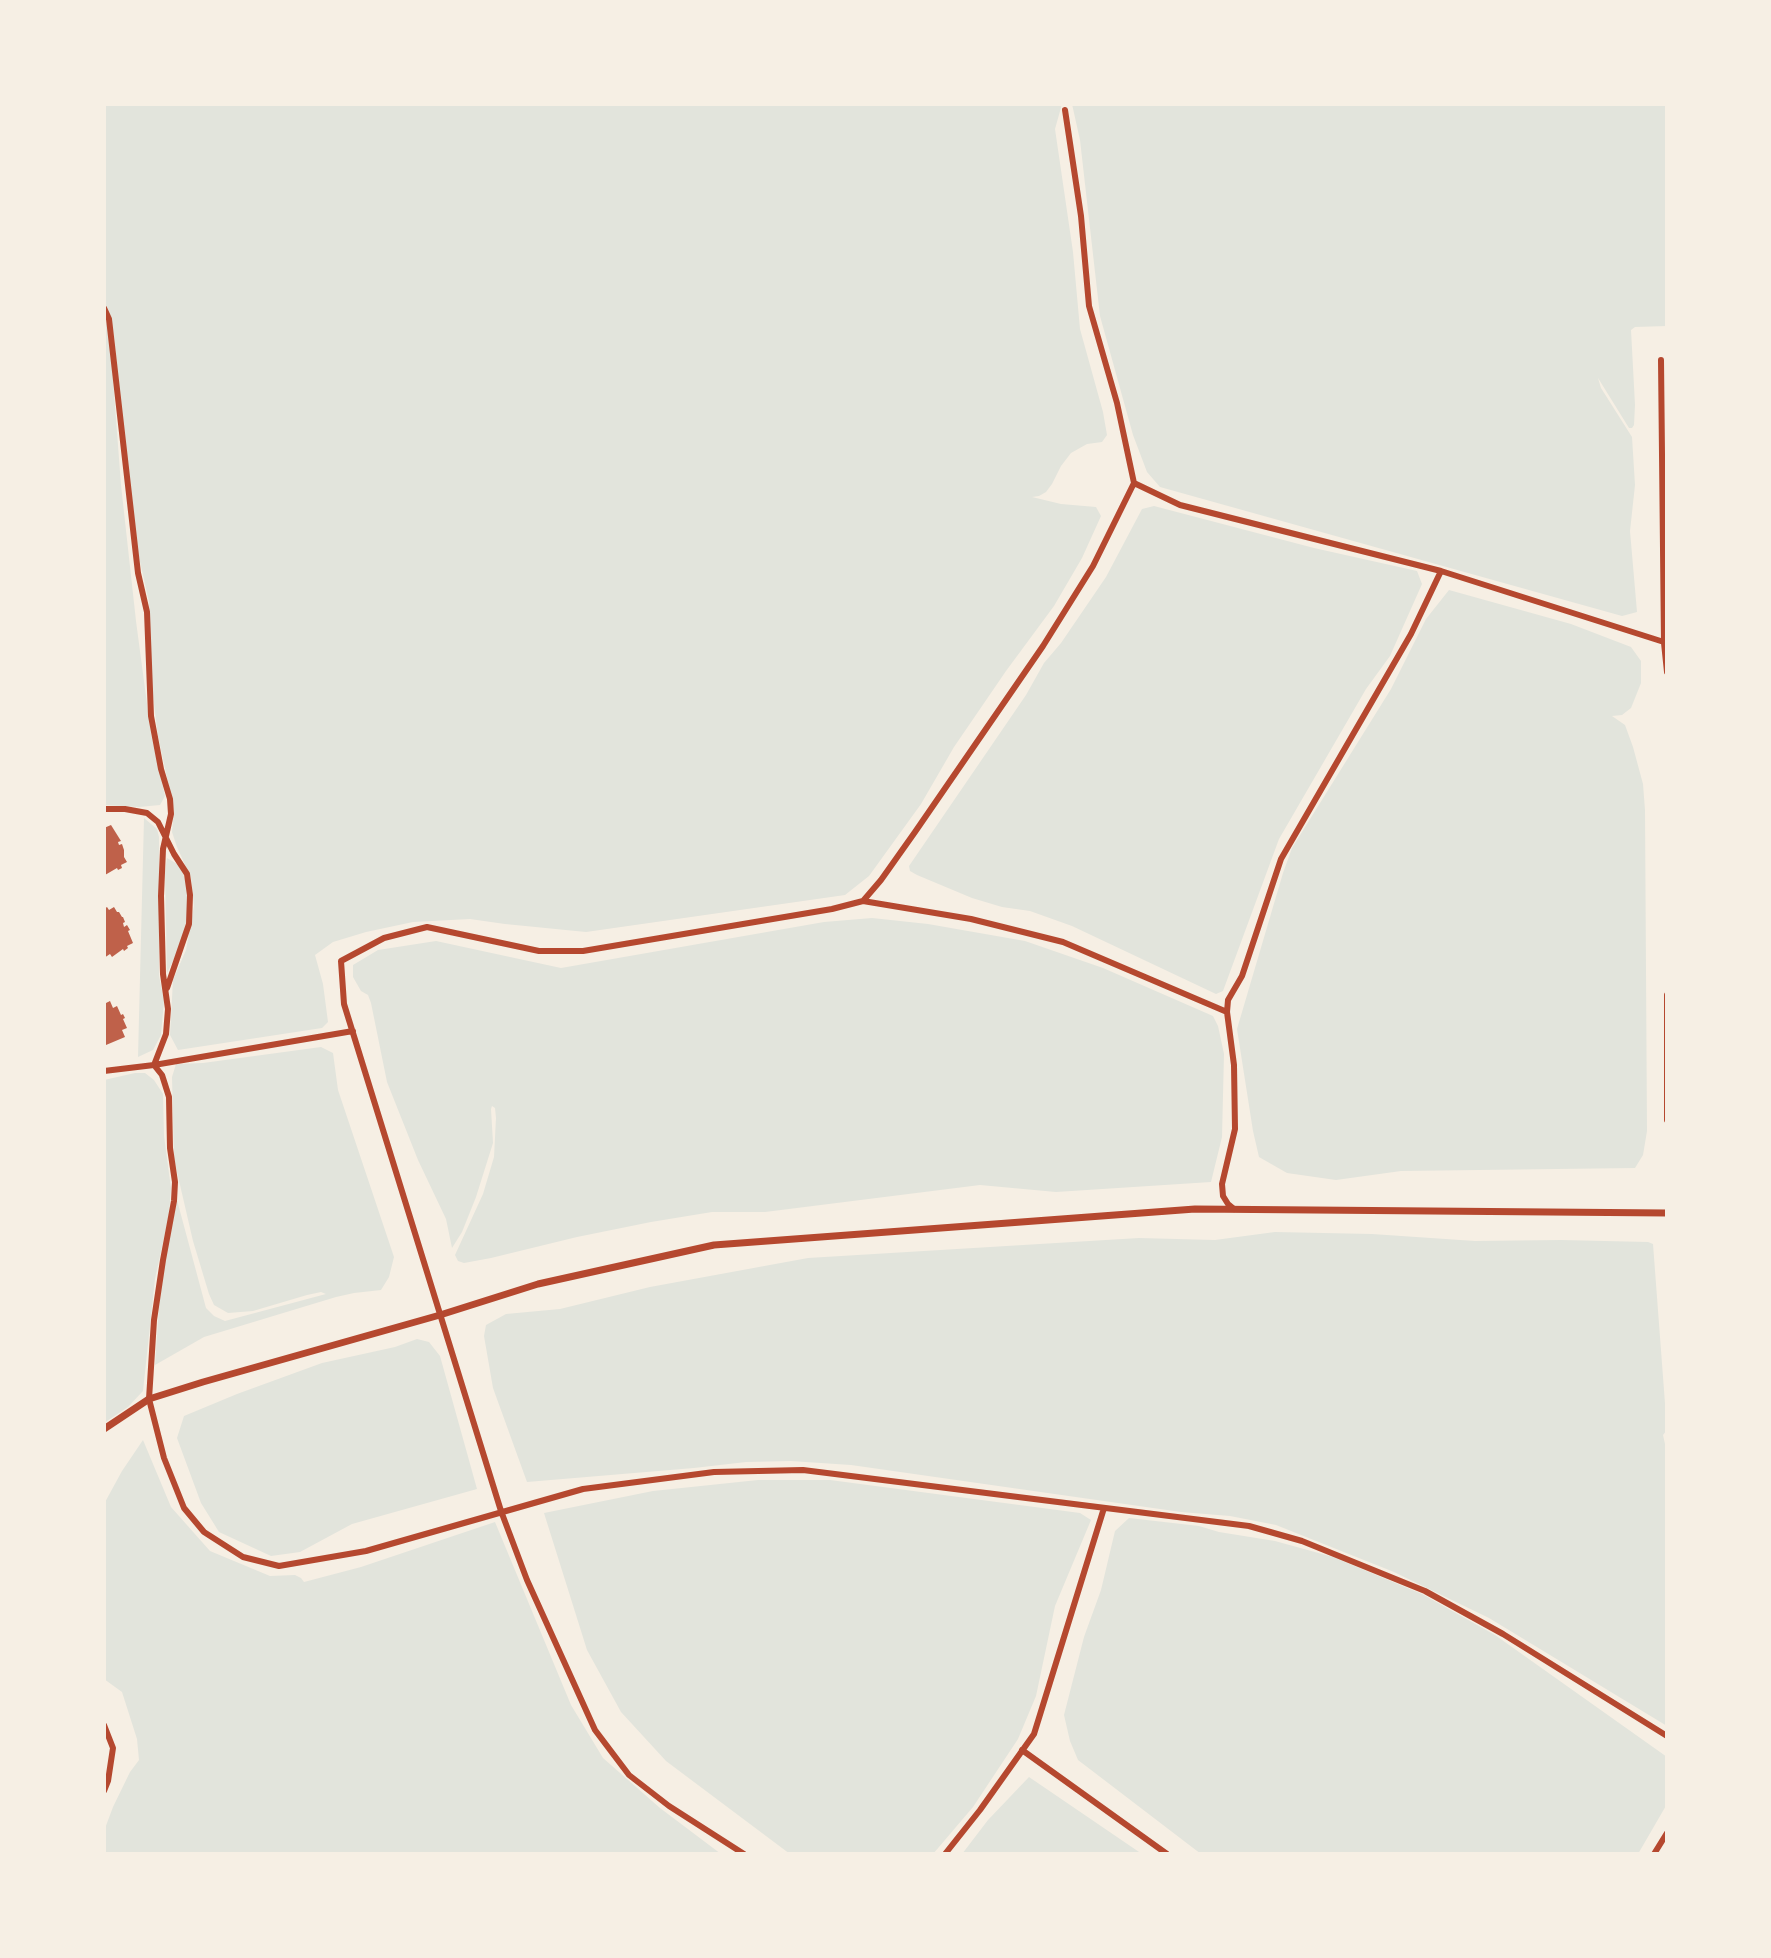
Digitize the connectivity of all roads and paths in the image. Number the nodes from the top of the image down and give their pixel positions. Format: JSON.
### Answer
{"nodes":[{"id":1,"x":1065,"y":110,"type":"dead end"},
{"id":2,"x":104,"y":308,"type":"edge"},
{"id":3,"x":1661,"y":360,"type":"dead end"},
{"id":4,"x":1134,"y":483,"type":"junction"},
{"id":5,"x":1441,"y":571,"type":"junction"},
{"id":6,"x":1666,"y":643,"type":"edge"},
{"id":7,"x":1667,"y":672,"type":"edge"},
{"id":8,"x":104,"y":809,"type":"edge"},
{"id":9,"x":166,"y":835,"type":"junction"},
{"id":10,"x":863,"y":901,"type":"junction"},
{"id":11,"x":166,"y":992,"type":"junction"},
{"id":12,"x":1667,"y":995,"type":"edge"},
{"id":13,"x":1227,"y":1012,"type":"junction"},
{"id":14,"x":353,"y":1031,"type":"junction"},
{"id":15,"x":154,"y":1065,"type":"junction"},
{"id":16,"x":104,"y":1071,"type":"edge"},
{"id":17,"x":1667,"y":1120,"type":"edge"},
{"id":18,"x":1237,"y":1211,"type":"junction"},
{"id":19,"x":1667,"y":1213,"type":"edge"},
{"id":20,"x":440,"y":1315,"type":"junction"},
{"id":21,"x":149,"y":1399,"type":"junction"},
{"id":22,"x":104,"y":1429,"type":"edge"},
{"id":23,"x":1104,"y":1508,"type":"junction"},
{"id":24,"x":501,"y":1511,"type":"junction"},
{"id":25,"x":104,"y":1725,"type":"edge"},
{"id":26,"x":1667,"y":1736,"type":"edge"},
{"id":27,"x":1022,"y":1750,"type":"junction"},
{"id":28,"x":104,"y":1791,"type":"edge"},
{"id":29,"x":1667,"y":1833,"type":"edge"},
{"id":30,"x":744,"y":1854,"type":"edge"},
{"id":31,"x":945,"y":1854,"type":"edge"},
{"id":32,"x":1167,"y":1854,"type":"edge"},
{"id":33,"x":1654,"y":1854,"type":"edge"}],
"edges":[{"from":1,"to":4,"type":"street"},
{"from":2,"to":9,"type":"street"},
{"from":3,"to":6,"type":"street"},
{"from":4,"to":5,"type":"street"},
{"from":4,"to":10,"type":"street"},
{"from":5,"to":6,"type":"street"},
{"from":5,"to":13,"type":"street"},
{"from":6,"to":7,"type":"street"},
{"from":8,"to":9,"type":"street"},
{"from":9,"to":11,"type":"street"},
{"from":9,"to":11,"type":"street"},
{"from":10,"to":13,"type":"street"},
{"from":10,"to":14,"type":"street"},
{"from":11,"to":15,"type":"street"},
{"from":12,"to":17,"type":"street"},
{"from":13,"to":18,"type":"street"},
{"from":14,"to":15,"type":"street"},
{"from":14,"to":20,"type":"street"},
{"from":15,"to":16,"type":"street"},
{"from":15,"to":21,"type":"street"},
{"from":18,"to":19,"type":"street"},
{"from":18,"to":20,"type":"street"},
{"from":20,"to":21,"type":"street"},
{"from":20,"to":24,"type":"street"},
{"from":21,"to":22,"type":"street"},
{"from":21,"to":24,"type":"street"},
{"from":23,"to":24,"type":"street"},
{"from":23,"to":26,"type":"street"},
{"from":23,"to":27,"type":"street"},
{"from":24,"to":30,"type":"street"},
{"from":25,"to":28,"type":"street"},
{"from":27,"to":31,"type":"street"},
{"from":27,"to":32,"type":"street"},
{"from":29,"to":33,"type":"street"}]}
